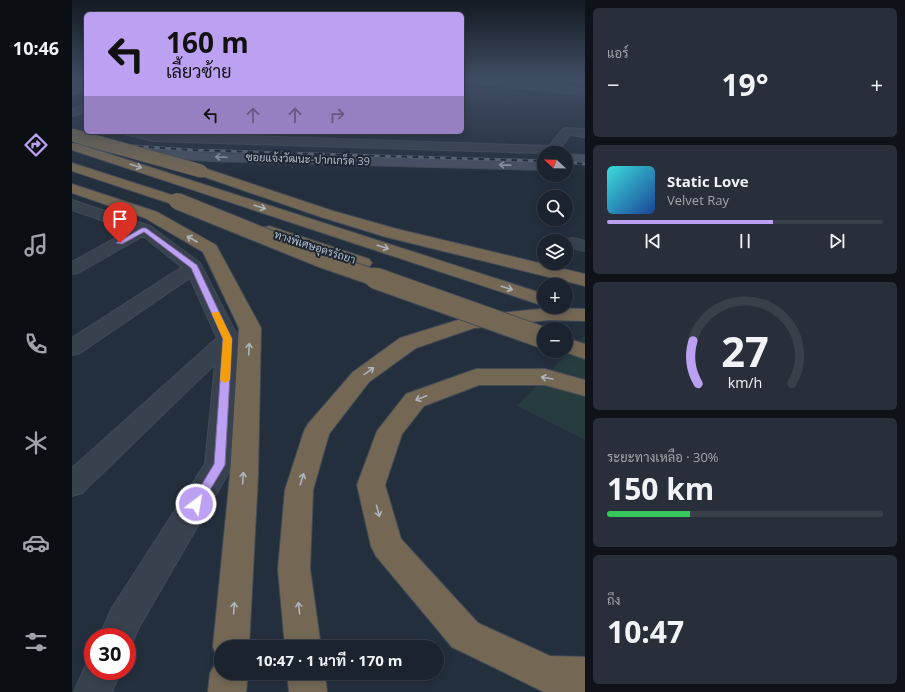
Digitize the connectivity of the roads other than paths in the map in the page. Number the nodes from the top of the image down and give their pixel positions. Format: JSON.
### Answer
{"nodes":[{"id":1,"x":585,"y":133,"type":"edge"},
{"id":2,"x":158,"y":134,"type":"edge"},
{"id":3,"x":72,"y":136,"type":"edge"},
{"id":4,"x":72,"y":146,"type":"edge"},
{"id":5,"x":537,"y":156,"type":"edge"},
{"id":6,"x":573,"y":158,"type":"edge"},
{"id":7,"x":585,"y":159,"type":"edge"},
{"id":8,"x":537,"y":166,"type":"edge"},
{"id":9,"x":72,"y":167,"type":"edge"},
{"id":10,"x":573,"y":168,"type":"edge"},
{"id":11,"x":585,"y":169,"type":"edge"},
{"id":12,"x":202,"y":171,"type":"junction"},
{"id":13,"x":177,"y":201,"type":"junction"},
{"id":14,"x":74,"y":203,"type":"edge"},
{"id":15,"x":144,"y":229,"type":"junction"},
{"id":16,"x":537,"y":256,"type":"edge"},
{"id":17,"x":573,"y":265,"type":"edge"},
{"id":18,"x":194,"y":267,"type":"junction"},
{"id":19,"x":585,"y":268,"type":"edge"},
{"id":20,"x":72,"y":269,"type":"edge"},
{"id":21,"x":585,"y":280,"type":"edge"},
{"id":22,"x":537,"y":298,"type":"edge"},
{"id":23,"x":573,"y":310,"type":"edge"},
{"id":24,"x":585,"y":314,"type":"edge"},
{"id":25,"x":537,"y":322,"type":"edge"},
{"id":26,"x":573,"y":334,"type":"edge"},
{"id":27,"x":537,"y":336,"type":"edge"},
{"id":28,"x":585,"y":338,"type":"edge"},
{"id":29,"x":228,"y":339,"type":"junction"},
{"id":30,"x":72,"y":348,"type":"edge"},
{"id":31,"x":573,"y":348,"type":"edge"},
{"id":32,"x":585,"y":352,"type":"edge"},
{"id":33,"x":585,"y":388,"type":"edge"},
{"id":34,"x":72,"y":485,"type":"edge"},
{"id":35,"x":121,"y":628,"type":"edge"},
{"id":36,"x":232,"y":640,"type":"edge"},
{"id":37,"x":302,"y":640,"type":"edge"},
{"id":38,"x":585,"y":676,"type":"edge"},
{"id":39,"x":98,"y":680,"type":"edge"},
{"id":40,"x":228,"y":680,"type":"edge"},
{"id":41,"x":307,"y":680,"type":"edge"},
{"id":42,"x":93,"y":692,"type":"edge"},
{"id":43,"x":227,"y":692,"type":"edge"},
{"id":44,"x":308,"y":692,"type":"edge"}],
"edges":[{"from":1,"to":2,"type":"street"},
{"from":3,"to":5,"type":"main road","name":"ซอยแจ้งวัฒนะ-ปากเกร็ด 39"},
{"from":3,"to":12,"type":"highway","bridge":true},
{"from":8,"to":4,"type":"main road","name":"ซอยแจ้งวัฒนะ-ปากเกร็ด 39","one_way":true},
{"from":4,"to":22,"type":"highway","name":"ทางพิเศษอุดรรัถยา","one_way":true},
{"from":6,"to":7,"type":"main road"},
{"from":9,"to":13,"type":"highway","name":"ทางพิเศษอุดรรัถยา"},
{"from":10,"to":11,"type":"main road"},
{"from":12,"to":16,"type":"highway"},
{"from":12,"to":21,"type":"highway"},
{"from":13,"to":25,"type":"highway","name":"ทางพิเศษอุดรรัถยา","bridge":true},
{"from":13,"to":27,"type":"highway","bridge":true},
{"from":14,"to":15,"type":"street"},
{"from":36,"to":14,"type":"highway","one_way":true},
{"from":15,"to":18,"type":"street"},
{"from":15,"to":20,"type":"street"},
{"from":17,"to":19,"type":"highway"},
{"from":18,"to":29,"type":"street"},
{"from":18,"to":30,"type":"street"},
{"from":23,"to":24,"type":"highway"},
{"from":37,"to":24,"type":"highway","one_way":true,"bridge":true},
{"from":26,"to":28,"type":"highway"},
{"from":29,"to":34,"type":"street"},
{"from":29,"to":35,"type":"street"},
{"from":31,"to":32,"type":"highway"},
{"from":33,"to":38,"type":"highway","one_way":true},
{"from":39,"to":42,"type":"street"},
{"from":40,"to":43,"type":"highway"},
{"from":41,"to":44,"type":"highway"}]}
